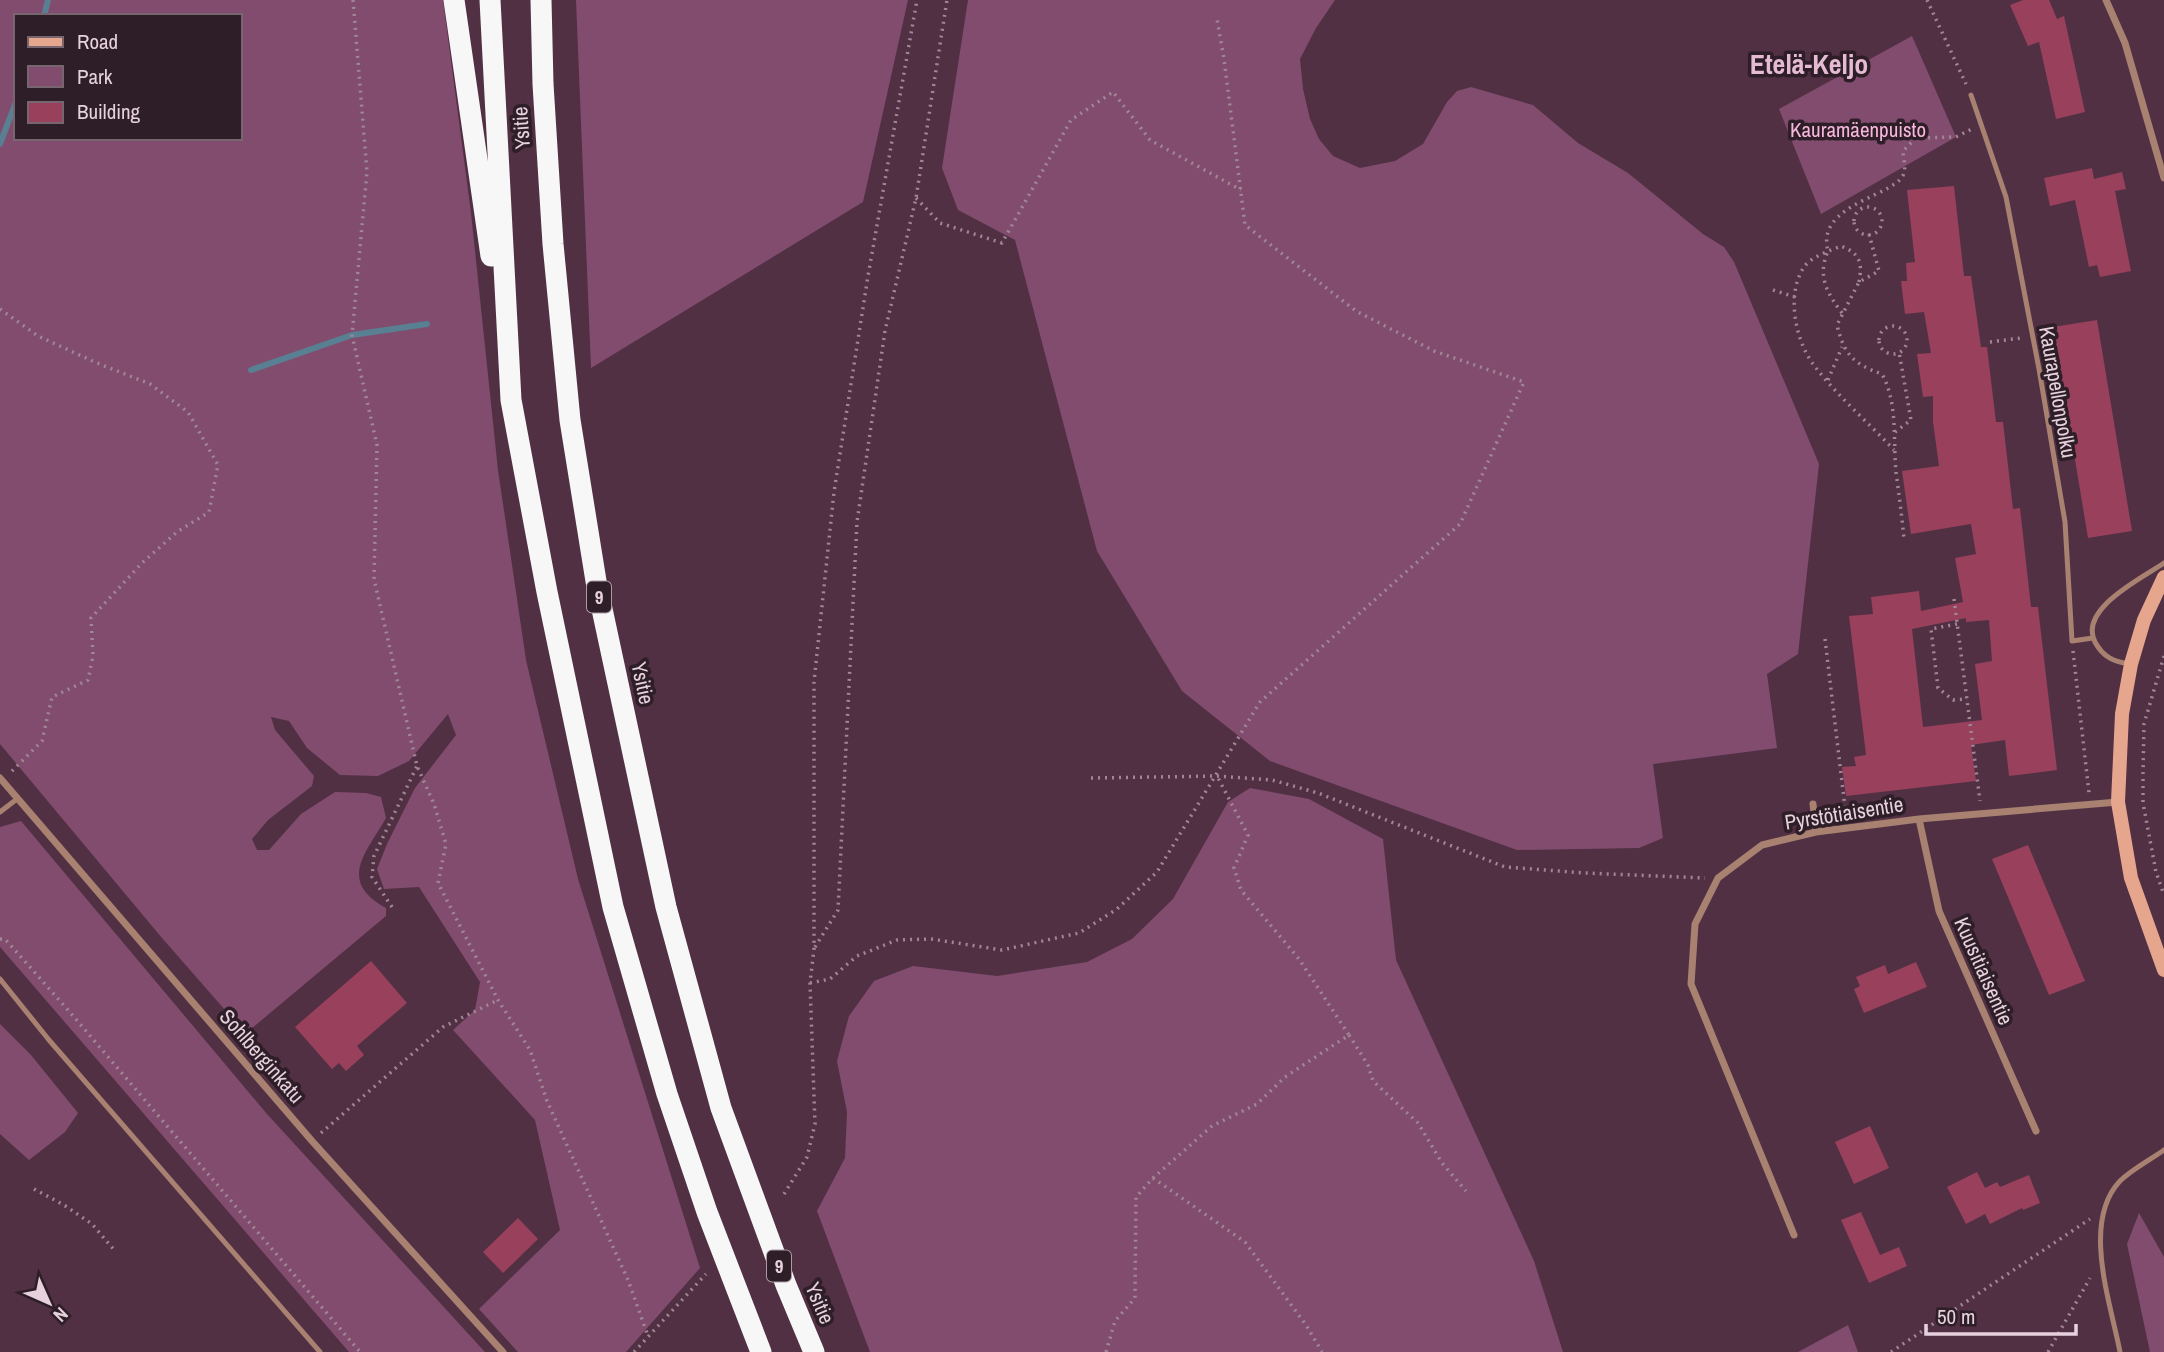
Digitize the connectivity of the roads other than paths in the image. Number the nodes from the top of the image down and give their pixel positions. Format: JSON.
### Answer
{"nodes":[{"id":1,"x":454,"y":0,"type":"edge"},
{"id":2,"x":490,"y":0,"type":"edge"},
{"id":3,"x":541,"y":0,"type":"edge"},
{"id":4,"x":2106,"y":0,"type":"edge"},
{"id":5,"x":1971,"y":95,"type":"road end"},
{"id":6,"x":2164,"y":178,"type":"edge"},
{"id":7,"x":511,"y":400,"type":"junction"},
{"id":8,"x":2164,"y":563,"type":"edge"},
{"id":9,"x":2164,"y":577,"type":"edge"},
{"id":10,"x":2093,"y":638,"type":"junction"},
{"id":11,"x":2131,"y":664,"type":"junction"},
{"id":12,"x":1,"y":780,"type":"edge"},
{"id":13,"x":18,"y":799,"type":"junction"},
{"id":14,"x":2118,"y":802,"type":"junction"},
{"id":15,"x":1813,"y":804,"type":"dead end"},
{"id":16,"x":0,"y":812,"type":"edge"},
{"id":17,"x":1919,"y":819,"type":"junction"},
{"id":18,"x":1816,"y":832,"type":"junction"},
{"id":19,"x":2164,"y":970,"type":"edge"},
{"id":20,"x":0,"y":979,"type":"edge"},
{"id":21,"x":2036,"y":1131,"type":"dead end"},
{"id":22,"x":2164,"y":1150,"type":"edge"},
{"id":23,"x":1794,"y":1235,"type":"dead end"},
{"id":24,"x":320,"y":1352,"type":"edge"},
{"id":25,"x":503,"y":1352,"type":"edge"},
{"id":26,"x":761,"y":1352,"type":"edge"},
{"id":27,"x":814,"y":1352,"type":"edge"},
{"id":28,"x":2120,"y":1352,"type":"edge"}],
"edges":[{"from":1,"to":7,"type":"highway"},
{"from":2,"to":7,"type":"highway","name":"Ysitie","number":"9"},
{"from":3,"to":27,"type":"highway","name":"Ysitie","number":"9"},
{"from":4,"to":6,"type":"street"},
{"from":5,"to":10,"type":"lane","name":"Kaurapellonpolku"},
{"from":7,"to":26,"type":"highway","name":"Ysitie","number":"9"},
{"from":8,"to":10,"type":"lane"},
{"from":9,"to":11,"type":"street"},
{"from":10,"to":11,"type":"lane"},
{"from":11,"to":14,"type":"street"},
{"from":12,"to":13,"type":"street","name":"Sohlberginkatu"},
{"from":13,"to":16,"type":"lane"},
{"from":13,"to":25,"type":"street","name":"Sohlberginkatu"},
{"from":14,"to":17,"type":"street","name":"Pyrstötiaisentie"},
{"from":14,"to":19,"type":"street"},
{"from":15,"to":18,"type":"street"},
{"from":17,"to":18,"type":"street","name":"Pyrstötiaisentie"},
{"from":17,"to":21,"type":"street","name":"Kuusitiaisentie"},
{"from":18,"to":23,"type":"street","name":"Pyrstötiaisentie"},
{"from":20,"to":24,"type":"lane"},
{"from":22,"to":28,"type":"lane"}]}
